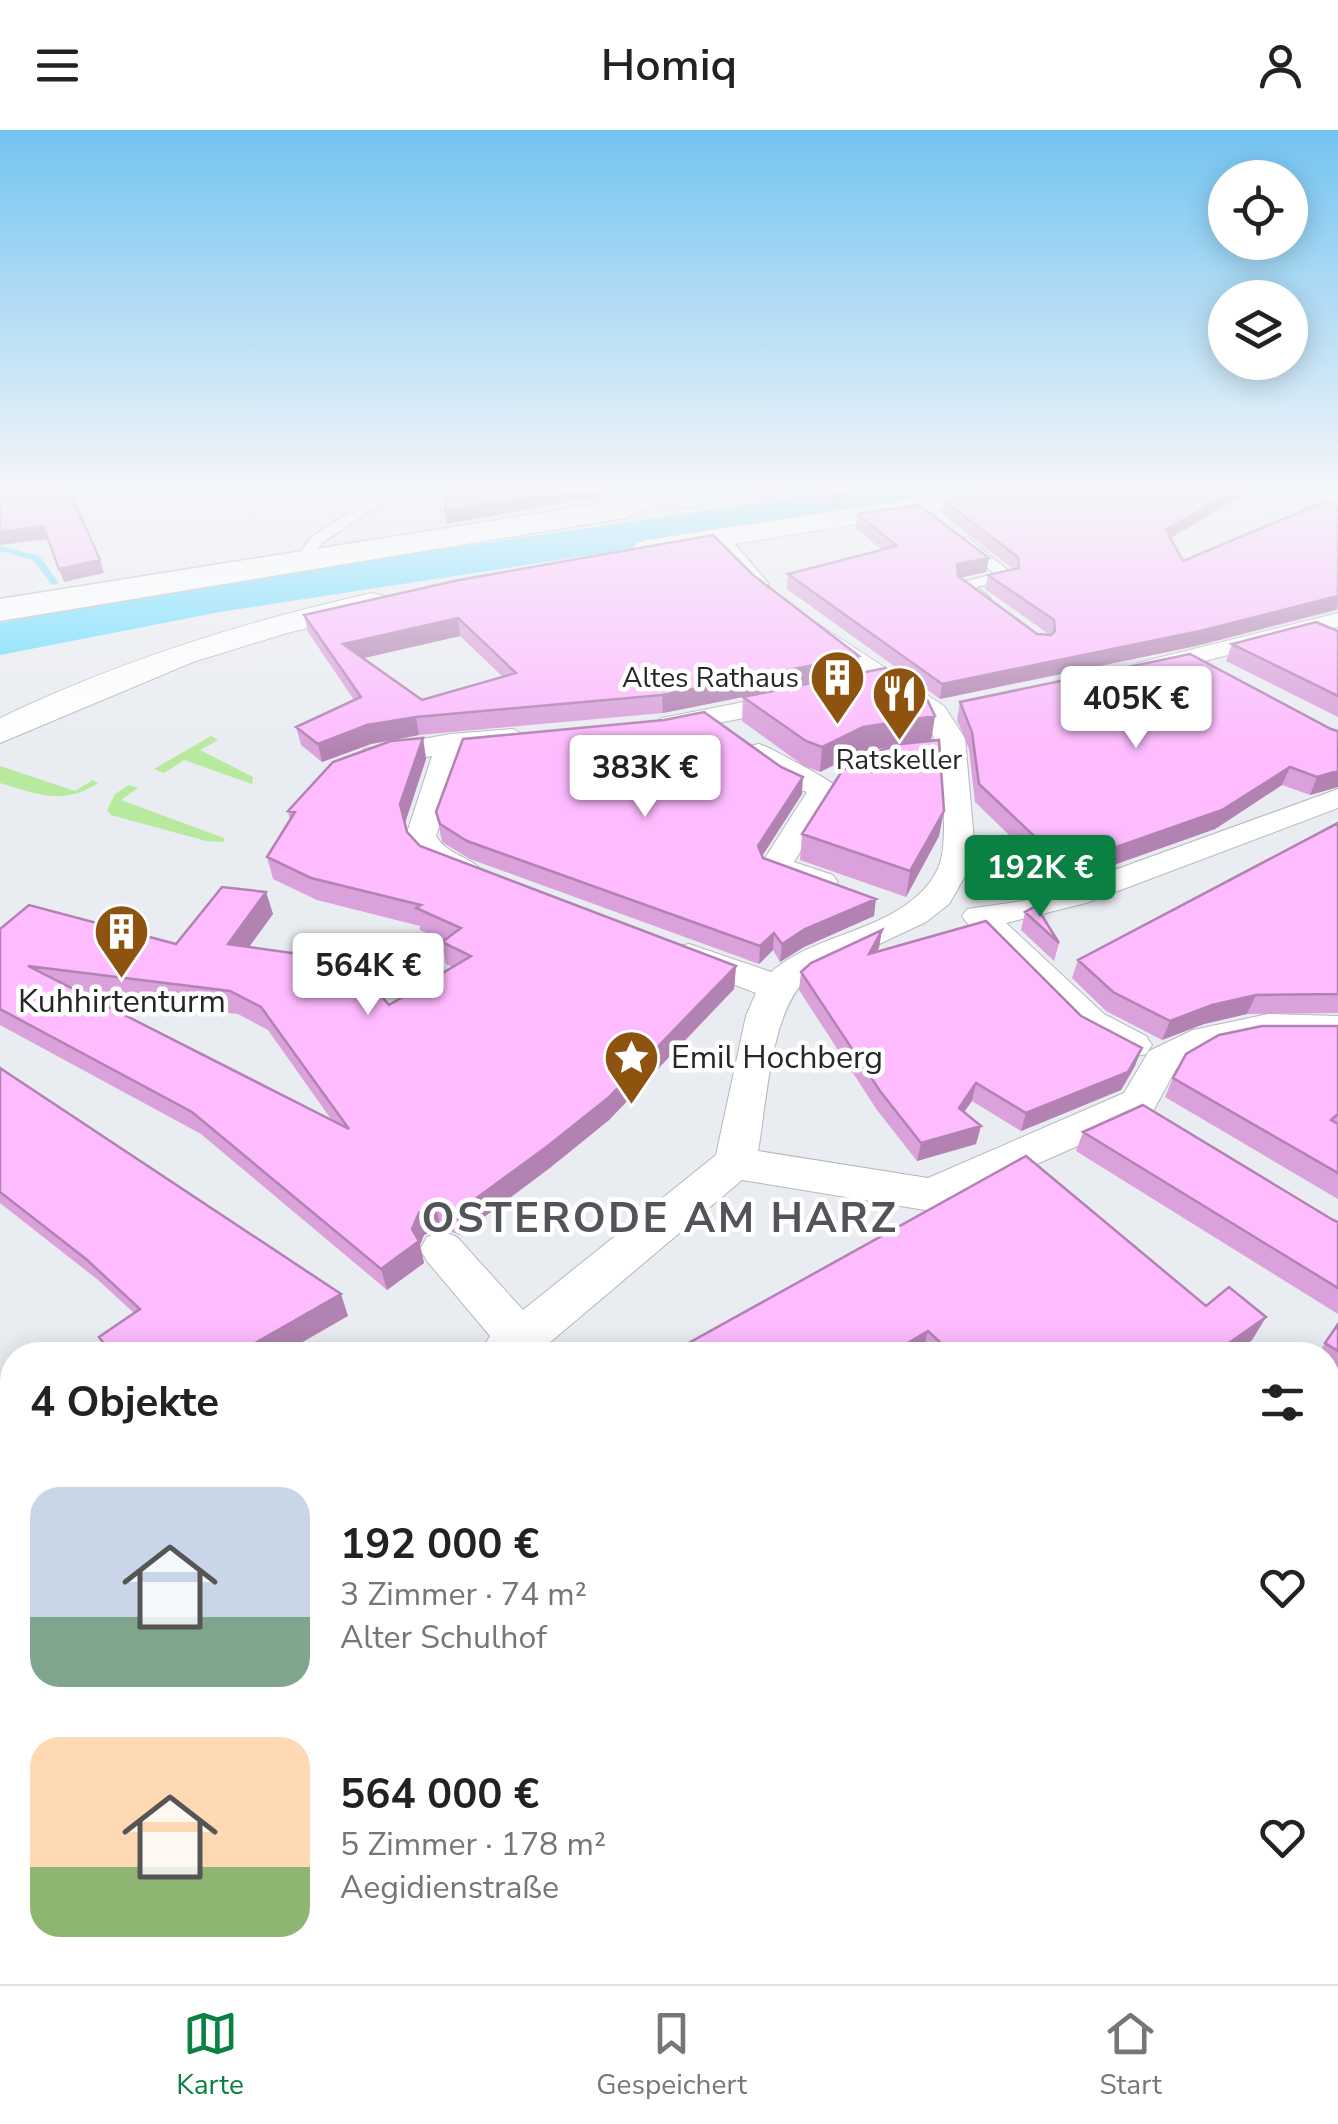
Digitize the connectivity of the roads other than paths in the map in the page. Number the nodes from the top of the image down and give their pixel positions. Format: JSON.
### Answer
{"nodes":[{"id":1,"x":182,"y":579,"type":"edge"},
{"id":2,"x":757,"y":579,"type":"edge"},
{"id":3,"x":998,"y":579,"type":"edge"},
{"id":4,"x":766,"y":588,"type":"joint"},
{"id":5,"x":399,"y":597,"type":"edge"},
{"id":6,"x":0,"y":610,"type":"edge"},
{"id":7,"x":996,"y":610,"type":"edge"},
{"id":8,"x":1338,"y":620,"type":"edge"},
{"id":9,"x":1192,"y":658,"type":"junction"},
{"id":10,"x":1114,"y":674,"type":"edge"},
{"id":11,"x":1226,"y":676,"type":"edge"},
{"id":12,"x":890,"y":679,"type":"junction"},
{"id":13,"x":854,"y":686,"type":"edge"},
{"id":14,"x":819,"y":694,"type":"edge"},
{"id":15,"x":970,"y":705,"type":"edge"},
{"id":16,"x":934,"y":712,"type":"junction"},
{"id":17,"x":712,"y":717,"type":"junction"},
{"id":18,"x":626,"y":729,"type":"edge"},
{"id":19,"x":0,"y":732,"type":"edge"},
{"id":20,"x":535,"y":735,"type":"edge"},
{"id":21,"x":451,"y":742,"type":"junction"},
{"id":22,"x":351,"y":761,"type":"edge"},
{"id":23,"x":1338,"y":798,"type":"edge"},
{"id":24,"x":493,"y":882,"type":"edge"},
{"id":25,"x":946,"y":882,"type":"junction"},
{"id":26,"x":914,"y":914,"type":"junction"},
{"id":27,"x":979,"y":916,"type":"junction"},
{"id":28,"x":658,"y":944,"type":"edge"},
{"id":29,"x":770,"y":1002,"type":"junction"},
{"id":30,"x":1338,"y":1029,"type":"edge"},
{"id":31,"x":1162,"y":1060,"type":"junction"},
{"id":32,"x":734,"y":1163,"type":"junction"},
{"id":33,"x":442,"y":1249,"type":"dead end"},
{"id":34,"x":507,"y":1342,"type":"edge"},
{"id":35,"x":517,"y":1342,"type":"edge"}],
"edges":[{"from":1,"to":6,"type":"main road"},
{"from":2,"to":4,"type":"lane"},
{"from":3,"to":7,"type":"lane"},
{"from":4,"to":12,"type":"street"},
{"from":5,"to":19,"type":"street"},
{"from":8,"to":9,"type":"street"},
{"from":9,"to":10,"type":"street"},
{"from":9,"to":11,"type":"street"},
{"from":12,"to":13,"type":"street"},
{"from":12,"to":16,"type":"street"},
{"from":14,"to":17,"type":"street"},
{"from":15,"to":16,"type":"street"},
{"from":16,"to":25,"type":"street"},
{"from":17,"to":18,"type":"street"},
{"from":17,"to":26,"type":"street"},
{"from":20,"to":21,"type":"street"},
{"from":21,"to":22,"type":"street"},
{"from":21,"to":24,"type":"street"},
{"from":23,"to":27,"type":"street"},
{"from":25,"to":26,"type":"street"},
{"from":25,"to":27,"type":"street"},
{"from":26,"to":29,"type":"street"},
{"from":27,"to":31,"type":"street"},
{"from":28,"to":29,"type":"street"},
{"from":29,"to":32,"type":"street"},
{"from":30,"to":31,"type":"street"},
{"from":31,"to":32,"type":"street"},
{"from":32,"to":35,"type":"street"},
{"from":33,"to":34,"type":"street"}]}
